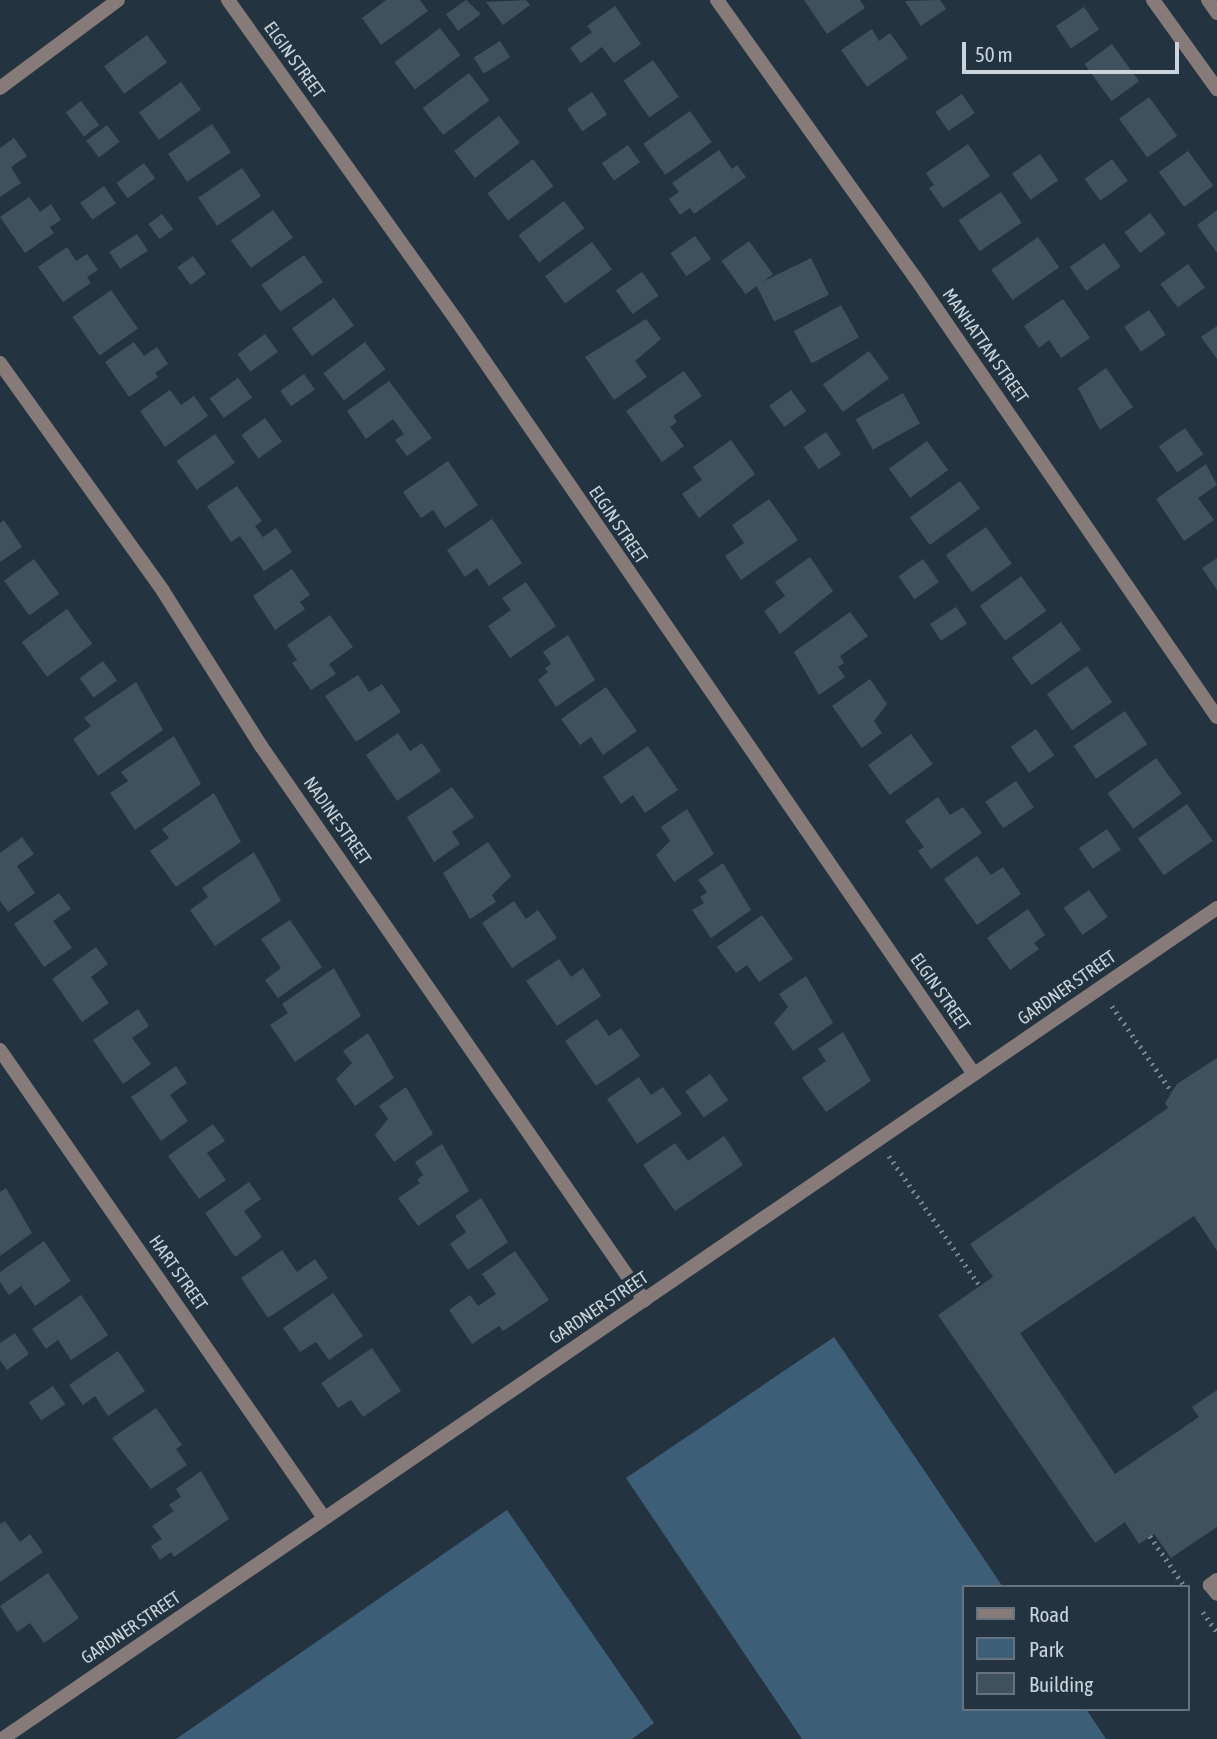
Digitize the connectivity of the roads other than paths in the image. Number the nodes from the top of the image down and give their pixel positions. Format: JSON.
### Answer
{"nodes":[{"id":1,"x":118,"y":0,"type":"edge"},
{"id":2,"x":228,"y":0,"type":"edge"},
{"id":3,"x":717,"y":0,"type":"edge"},
{"id":4,"x":1153,"y":0,"type":"edge"},
{"id":5,"x":1208,"y":0,"type":"edge"},
{"id":6,"x":1217,"y":13,"type":"edge"},
{"id":7,"x":0,"y":88,"type":"edge"},
{"id":8,"x":1217,"y":89,"type":"edge"},
{"id":9,"x":0,"y":363,"type":"edge"},
{"id":10,"x":1217,"y":717,"type":"edge"},
{"id":11,"x":1217,"y":908,"type":"edge"},
{"id":12,"x":0,"y":1050,"type":"edge"},
{"id":13,"x":974,"y":1074,"type":"junction"},
{"id":14,"x":644,"y":1300,"type":"junction"},
{"id":15,"x":324,"y":1518,"type":"junction"},
{"id":16,"x":1217,"y":1580,"type":"edge"},
{"id":17,"x":1217,"y":1594,"type":"edge"},
{"id":18,"x":4,"y":1735,"type":"edge"}],
"edges":[{"from":1,"to":7,"type":"street"},
{"from":2,"to":13,"type":"street","name":"ELGIN STREET"},
{"from":3,"to":10,"type":"street","name":"MANHATTAN STREET"},
{"from":4,"to":8,"type":"street"},
{"from":5,"to":6,"type":"street"},
{"from":9,"to":14,"type":"street","name":"NADINE STREET"},
{"from":11,"to":13,"type":"street","name":"GARDNER STREET"},
{"from":12,"to":15,"type":"street","name":"HART STREET"},
{"from":13,"to":14,"type":"street","name":"GARDNER STREET"},
{"from":14,"to":15,"type":"street","name":"GARDNER STREET"},
{"from":15,"to":18,"type":"street","name":"GARDNER STREET"},
{"from":16,"to":17,"type":"street"}]}
